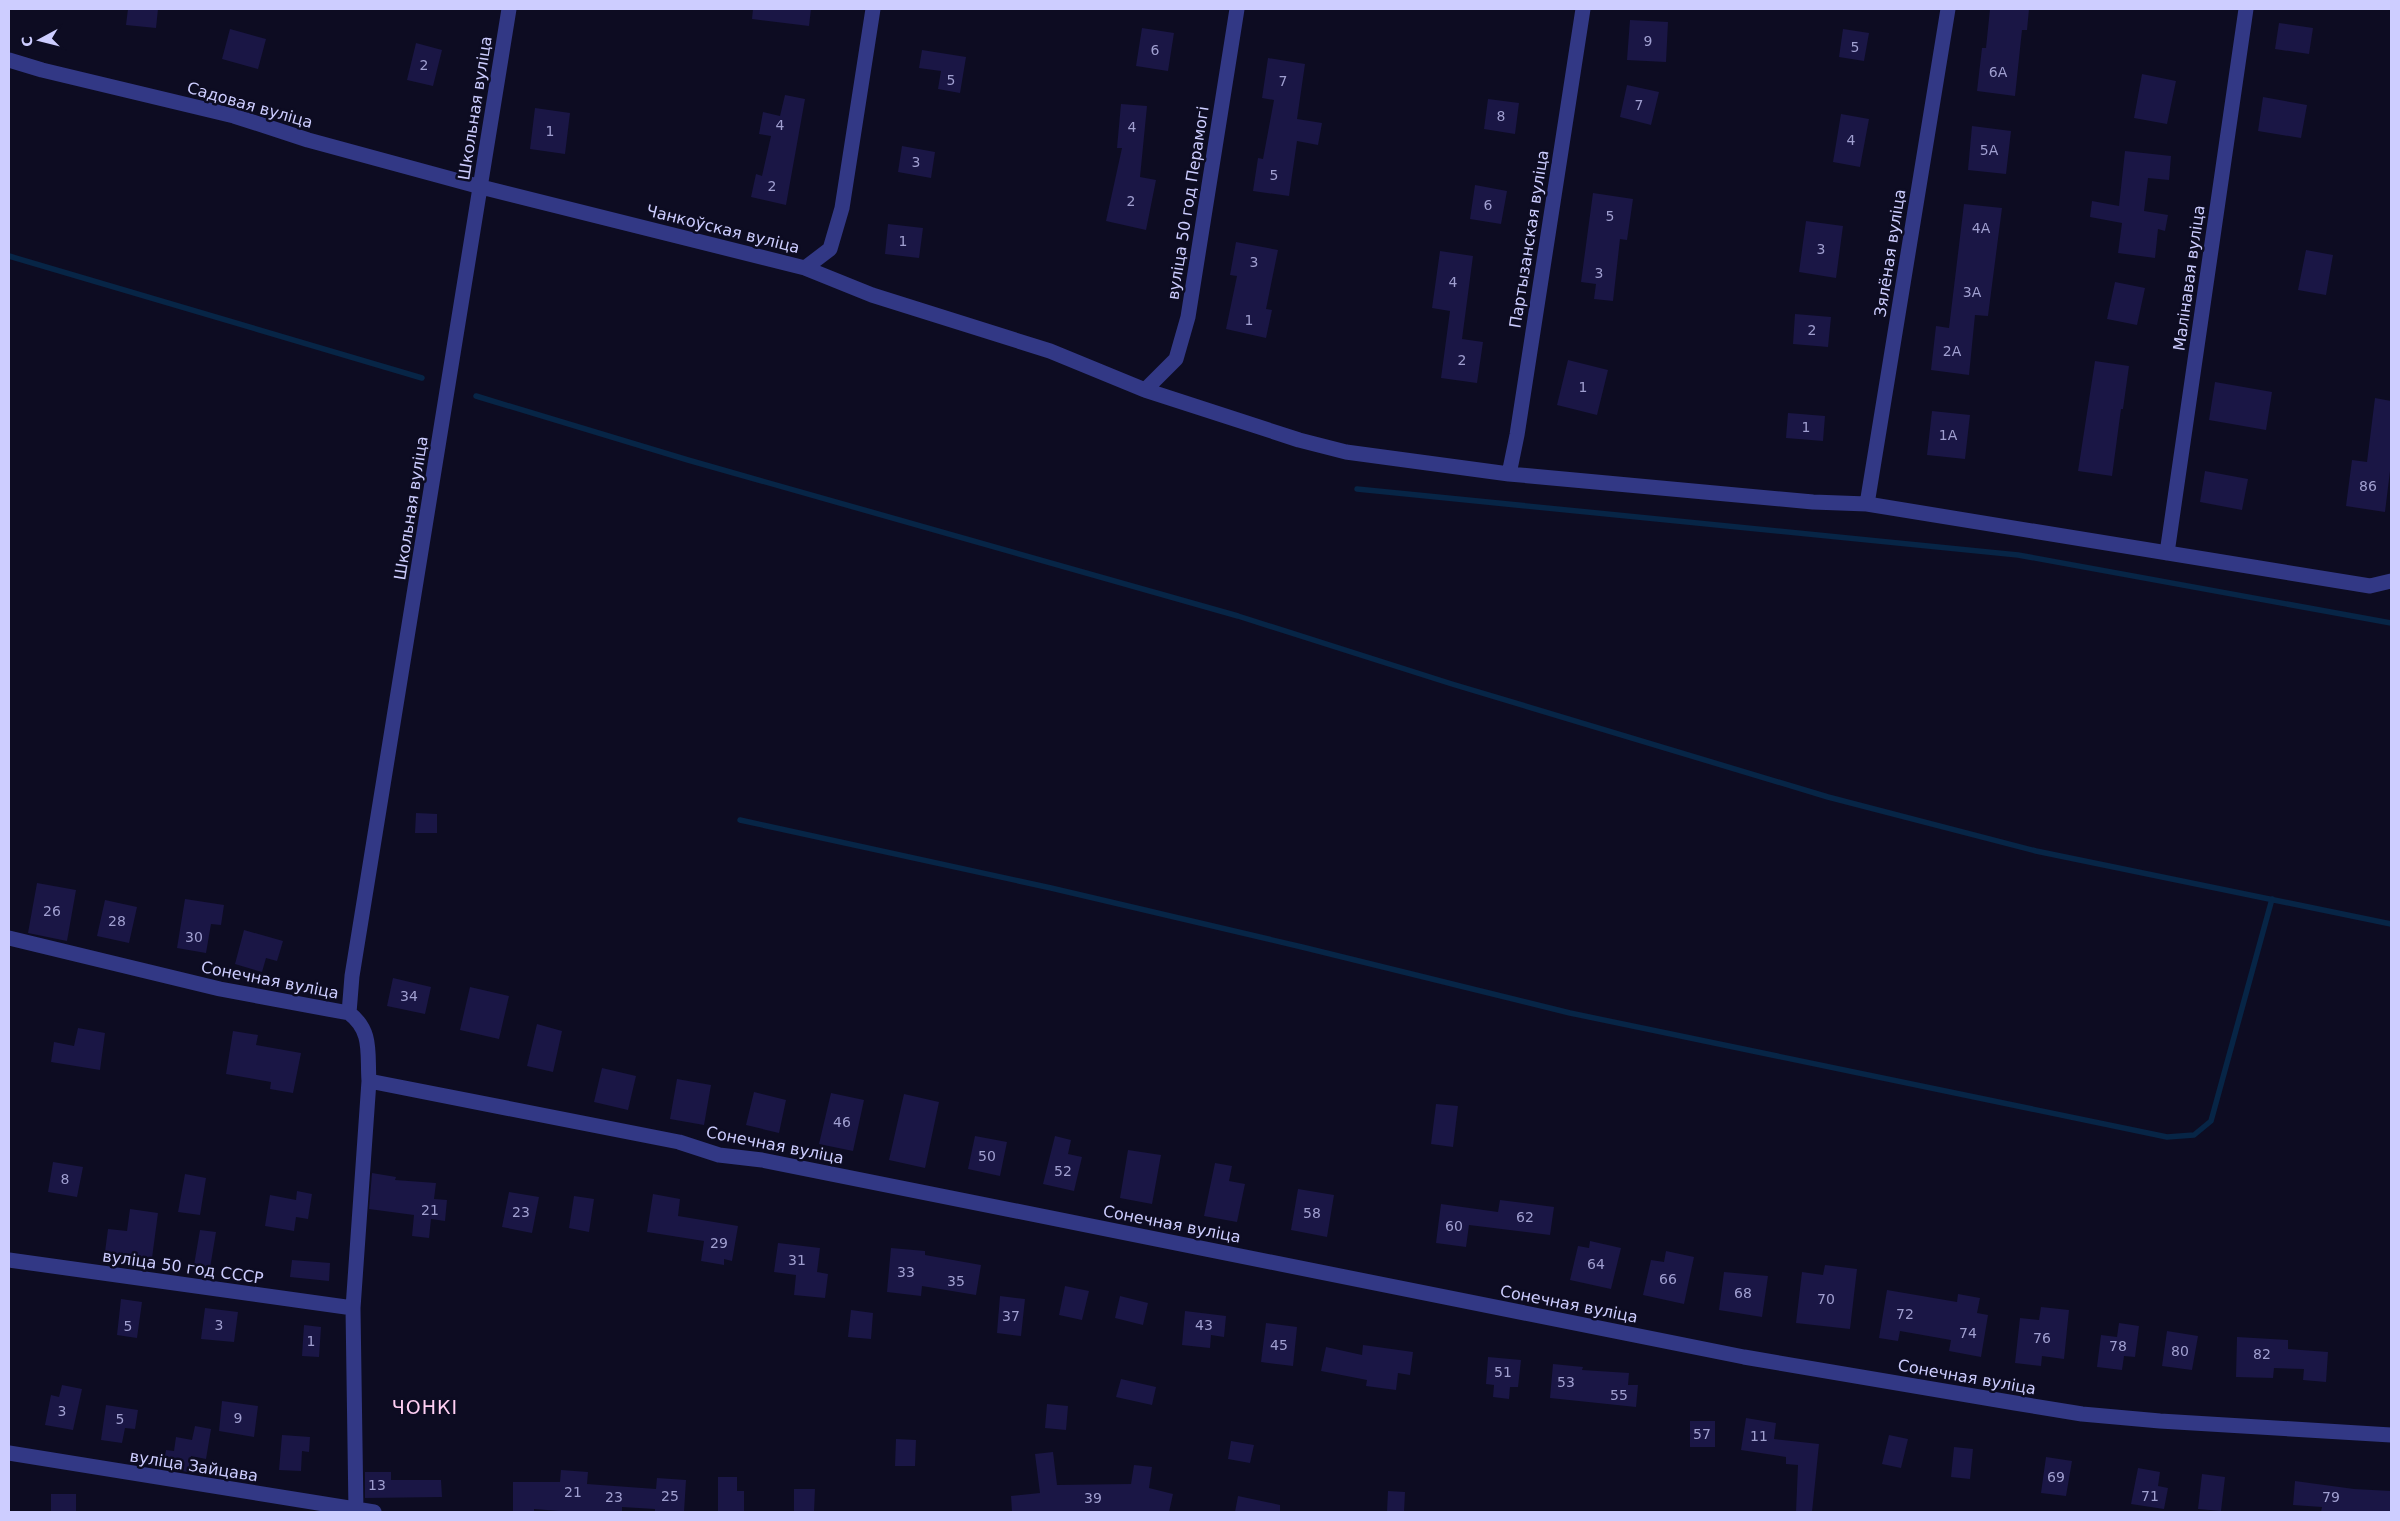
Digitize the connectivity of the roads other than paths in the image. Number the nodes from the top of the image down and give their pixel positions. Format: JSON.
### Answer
{"nodes":[{"id":1,"x":509,"y":9,"type":"edge"},
{"id":2,"x":873,"y":9,"type":"edge"},
{"id":3,"x":1237,"y":9,"type":"edge"},
{"id":4,"x":1583,"y":9,"type":"edge"},
{"id":5,"x":1948,"y":9,"type":"edge"},
{"id":6,"x":2246,"y":9,"type":"edge"},
{"id":7,"x":9,"y":60,"type":"edge"},
{"id":8,"x":481,"y":187,"type":"junction"},
{"id":9,"x":805,"y":268,"type":"junction"},
{"id":10,"x":1145,"y":390,"type":"junction"},
{"id":11,"x":1509,"y":474,"type":"junction"},
{"id":12,"x":1867,"y":504,"type":"junction"},
{"id":13,"x":2167,"y":553,"type":"junction"},
{"id":14,"x":2391,"y":581,"type":"edge"},
{"id":15,"x":9,"y":938,"type":"edge"},
{"id":16,"x":349,"y":1013,"type":"junction"},
{"id":17,"x":369,"y":1081,"type":"junction"},
{"id":18,"x":9,"y":1260,"type":"edge"},
{"id":19,"x":353,"y":1308,"type":"junction"},
{"id":20,"x":2391,"y":1435,"type":"edge"},
{"id":21,"x":9,"y":1452,"type":"edge"},
{"id":22,"x":356,"y":1511,"type":"edge"},
{"id":23,"x":374,"y":1512,"type":"edge"}],
"edges":[{"from":1,"to":8,"type":"street","name":"Школьная вуліца"},
{"from":2,"to":9,"type":"street","name":"Чанкоўская вуліца"},
{"from":3,"to":10,"type":"street","name":"вуліца 50 год Перамогі"},
{"from":4,"to":11,"type":"street","name":"Партызанская вуліца"},
{"from":5,"to":12,"type":"street","name":"Зялёная вуліца"},
{"from":6,"to":13,"type":"street","name":"Малінавая вуліца"},
{"from":7,"to":8,"type":"street","name":"Садовая вуліца"},
{"from":8,"to":9,"type":"street","name":"Чанкоўская вуліца"},
{"from":8,"to":16,"type":"street","name":"Школьная вуліца"},
{"from":9,"to":10,"type":"street"},
{"from":10,"to":11,"type":"street"},
{"from":11,"to":12,"type":"street"},
{"from":12,"to":13,"type":"street"},
{"from":13,"to":14,"type":"street"},
{"from":15,"to":16,"type":"street","name":"Сонечная вуліца"},
{"from":16,"to":17,"type":"street","name":"Сонечная вуліца"},
{"from":17,"to":19,"type":"street"},
{"from":17,"to":20,"type":"street","name":"Сонечная вуліца"},
{"from":18,"to":19,"type":"street","name":"вуліца 50 год СССР"},
{"from":19,"to":22,"type":"street"},
{"from":21,"to":22,"type":"street","name":"вуліца Зайцава"},
{"from":22,"to":23,"type":"street","name":"вуліца Зайцава"}]}
